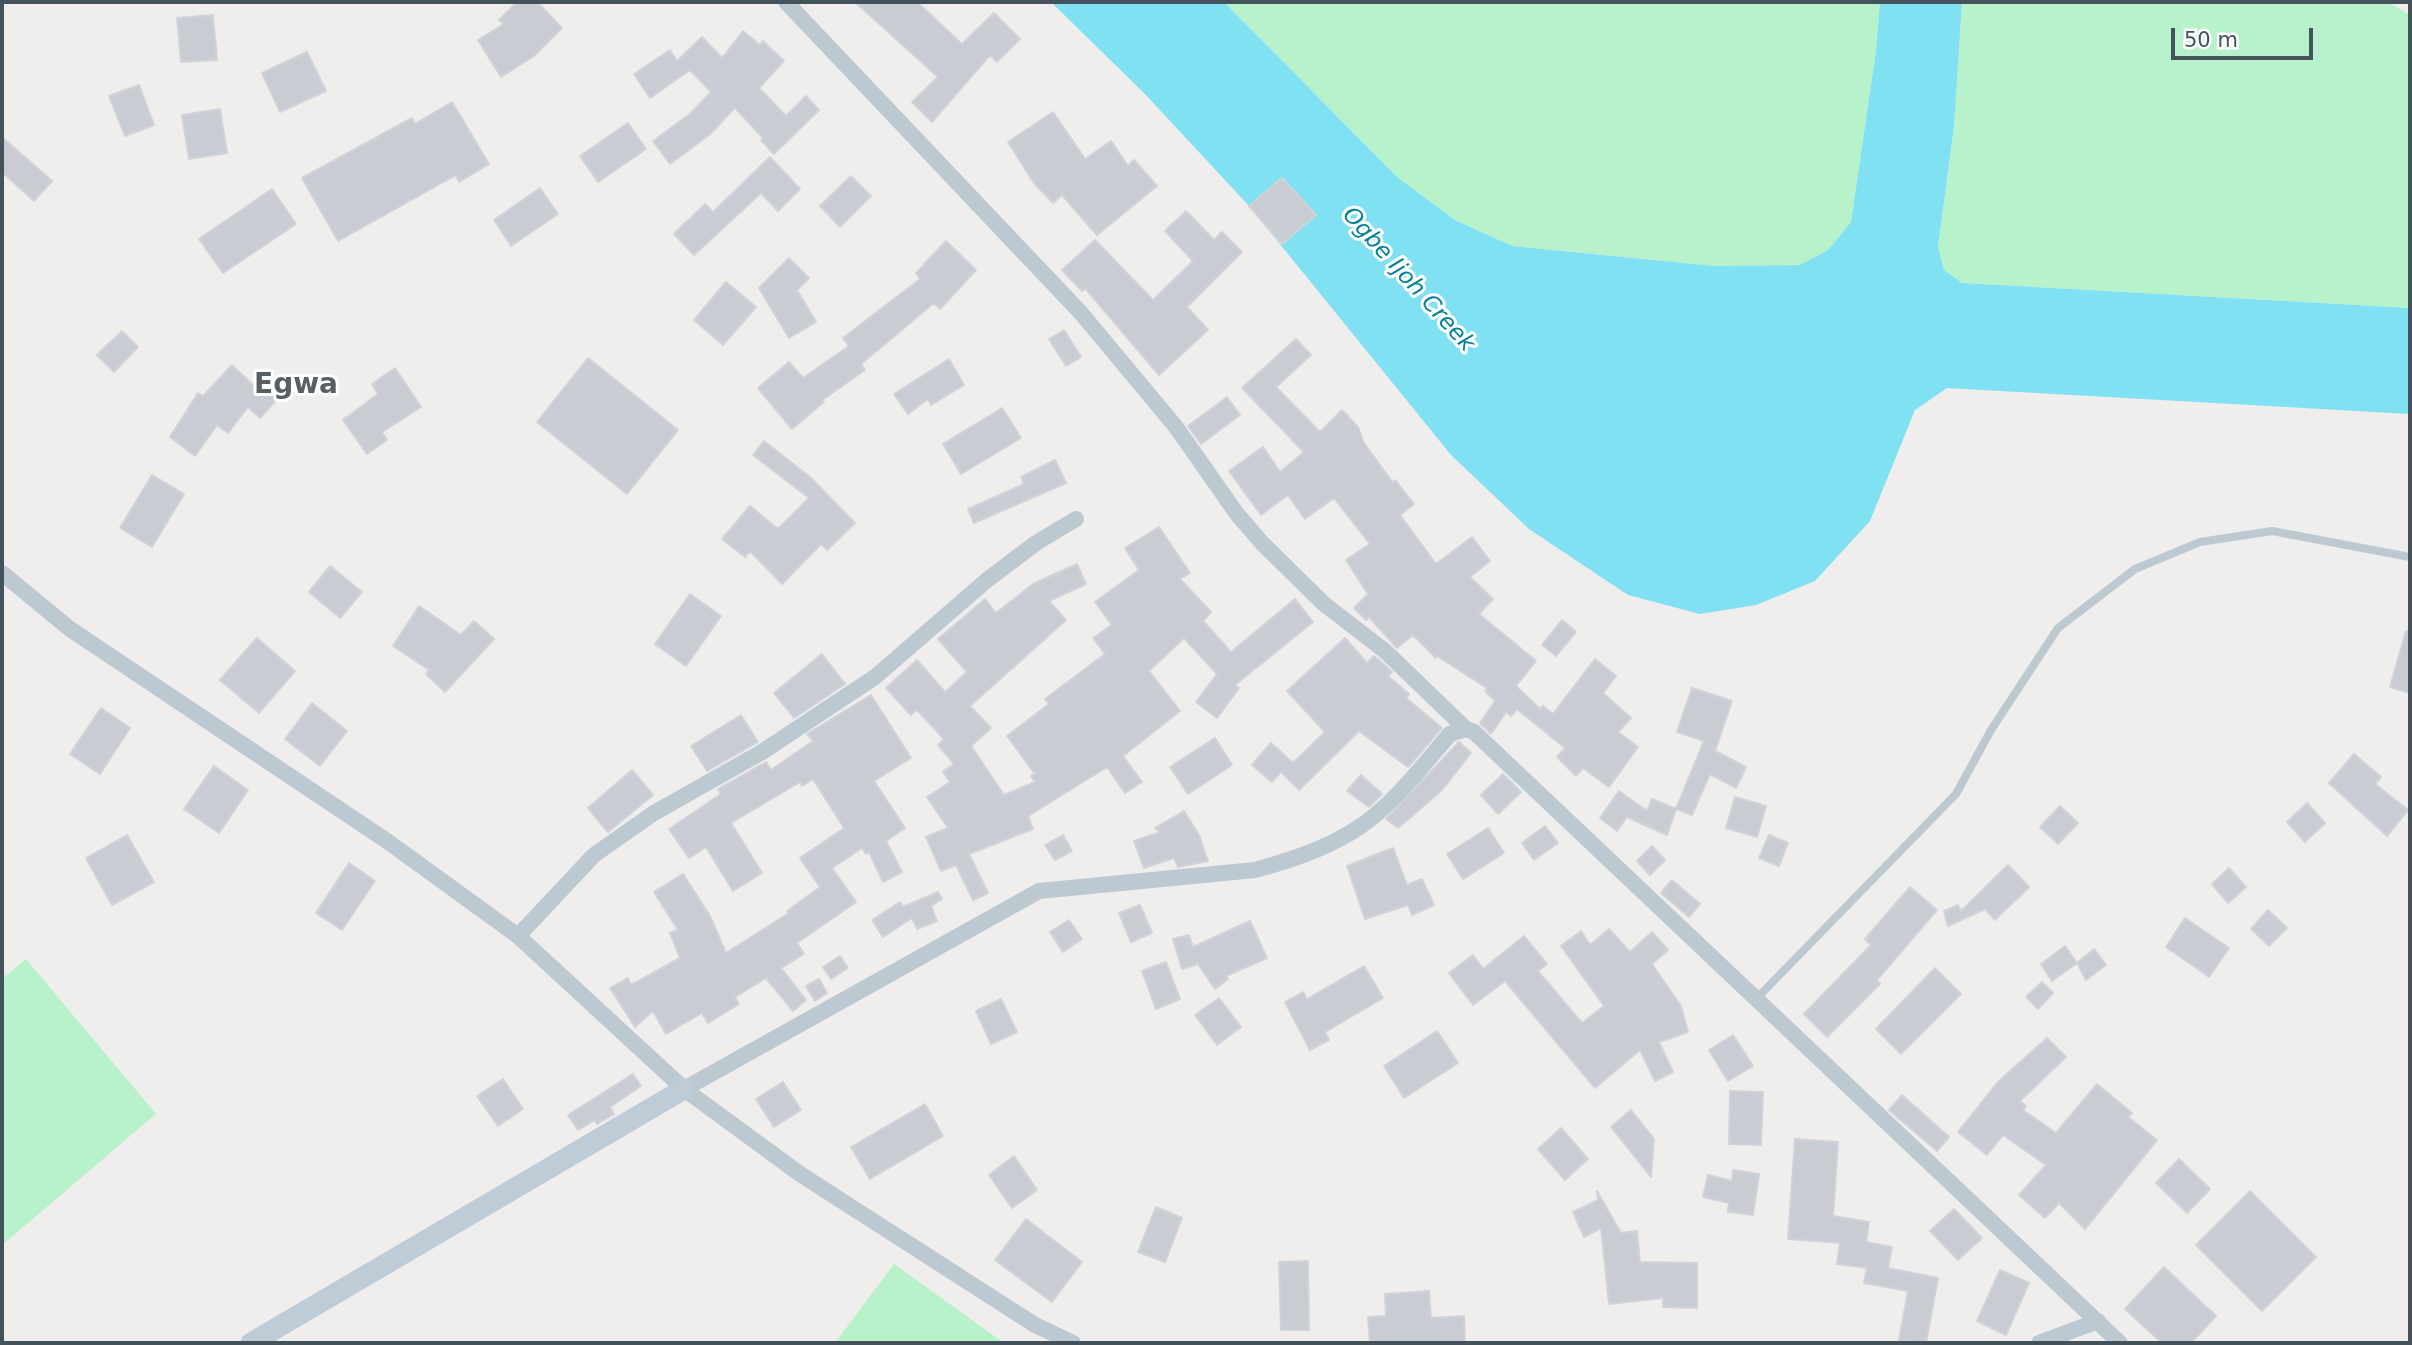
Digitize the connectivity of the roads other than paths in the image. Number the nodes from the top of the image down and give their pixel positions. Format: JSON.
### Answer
{"nodes":[{"id":1,"x":786,"y":2,"type":"edge"},
{"id":2,"x":1076,"y":519,"type":"dead end"},
{"id":3,"x":2410,"y":556,"type":"edge"},
{"id":4,"x":2,"y":573,"type":"edge"},
{"id":5,"x":1466,"y":729,"type":"junction"},
{"id":6,"x":518,"y":936,"type":"junction"},
{"id":7,"x":1756,"y":999,"type":"junction"},
{"id":8,"x":684,"y":1089,"type":"junction"},
{"id":9,"x":2098,"y":1321,"type":"junction"},
{"id":10,"x":251,"y":1343,"type":"edge"},
{"id":11,"x":1073,"y":1343,"type":"edge"},
{"id":12,"x":2039,"y":1343,"type":"edge"},
{"id":13,"x":2120,"y":1343,"type":"edge"}],
"edges":[{"from":1,"to":5,"type":"street"},
{"from":2,"to":6,"type":"street"},
{"from":3,"to":7,"type":"lane"},
{"from":4,"to":6,"type":"street"},
{"from":5,"to":7,"type":"street"},
{"from":5,"to":8,"type":"street"},
{"from":6,"to":8,"type":"street"},
{"from":7,"to":9,"type":"street"},
{"from":8,"to":10,"type":"street"},
{"from":8,"to":11,"type":"street"},
{"from":9,"to":12,"type":"street"},
{"from":9,"to":13,"type":"street"}]}
